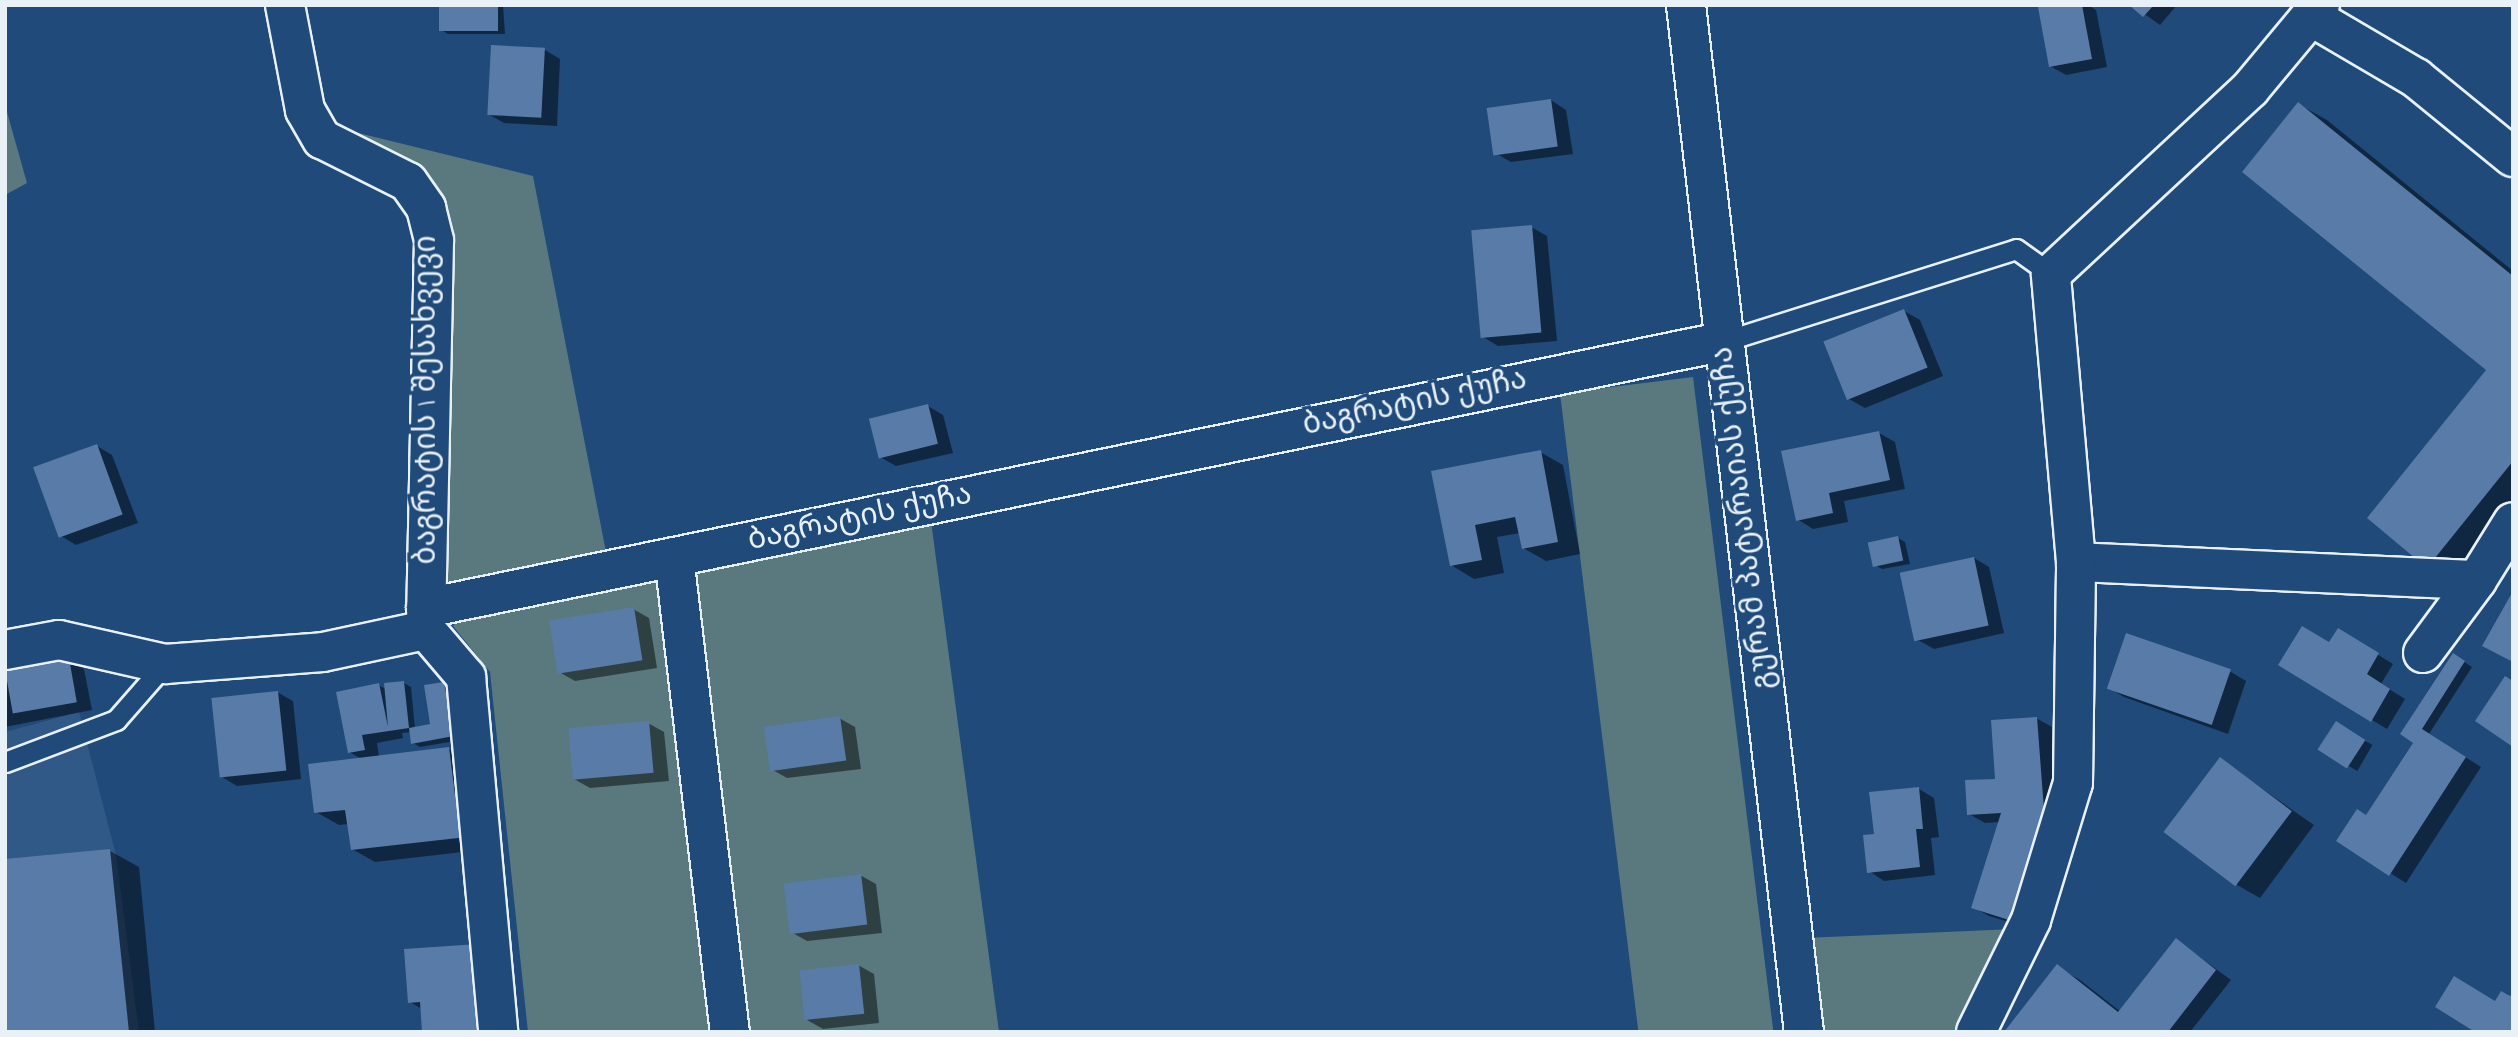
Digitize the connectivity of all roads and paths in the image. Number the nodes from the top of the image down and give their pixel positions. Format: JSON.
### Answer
{"nodes":[{"id":1,"x":285,"y":5,"type":"edge"},
{"id":2,"x":1686,"y":5,"type":"edge"},
{"id":3,"x":2316,"y":11,"type":"edge"},
{"id":4,"x":2513,"y":157,"type":"edge"},
{"id":5,"x":2051,"y":274,"type":"junction"},
{"id":6,"x":1725,"y":341,"type":"junction"},
{"id":7,"x":2513,"y":522,"type":"edge"},
{"id":8,"x":674,"y":557,"type":"junction"},
{"id":9,"x":2076,"y":562,"type":"junction"},
{"id":10,"x":2477,"y":580,"type":"junction"},
{"id":11,"x":426,"y":619,"type":"junction"},
{"id":12,"x":5,"y":650,"type":"edge"},
{"id":13,"x":2423,"y":653,"type":"dead end"},
{"id":14,"x":165,"y":664,"type":"junction"},
{"id":15,"x":5,"y":762,"type":"edge"},
{"id":16,"x":498,"y":1032,"type":"edge"},
{"id":17,"x":730,"y":1032,"type":"edge"},
{"id":18,"x":1804,"y":1032,"type":"edge"},
{"id":19,"x":1976,"y":1032,"type":"edge"}],
"edges":[{"from":1,"to":11,"type":"street","name":"ბაგრატის I შესახვევი"},
{"from":2,"to":6,"type":"street","name":"გურამ პატარაიას ქუჩა"},
{"from":3,"to":4,"type":"street"},
{"from":3,"to":5,"type":"street"},
{"from":5,"to":6,"type":"lane"},
{"from":5,"to":9,"type":"street"},
{"from":6,"to":8,"type":"street","name":"ბაგრატის ქუჩა"},
{"from":6,"to":18,"type":"street","name":"გურამ პატარაიას ქუჩა"},
{"from":7,"to":10,"type":"street"},
{"from":8,"to":11,"type":"street","name":"ბაგრატის ქუჩა"},
{"from":8,"to":17,"type":"street"},
{"from":9,"to":10,"type":"street"},
{"from":9,"to":19,"type":"street"},
{"from":10,"to":13,"type":"street"},
{"from":11,"to":14,"type":"street","name":"ბაგრატის ქუჩა"},
{"from":11,"to":16,"type":"street"},
{"from":12,"to":14,"type":"street","name":"ბაგრატის ქუჩა"},
{"from":14,"to":15,"type":"lane"}]}
